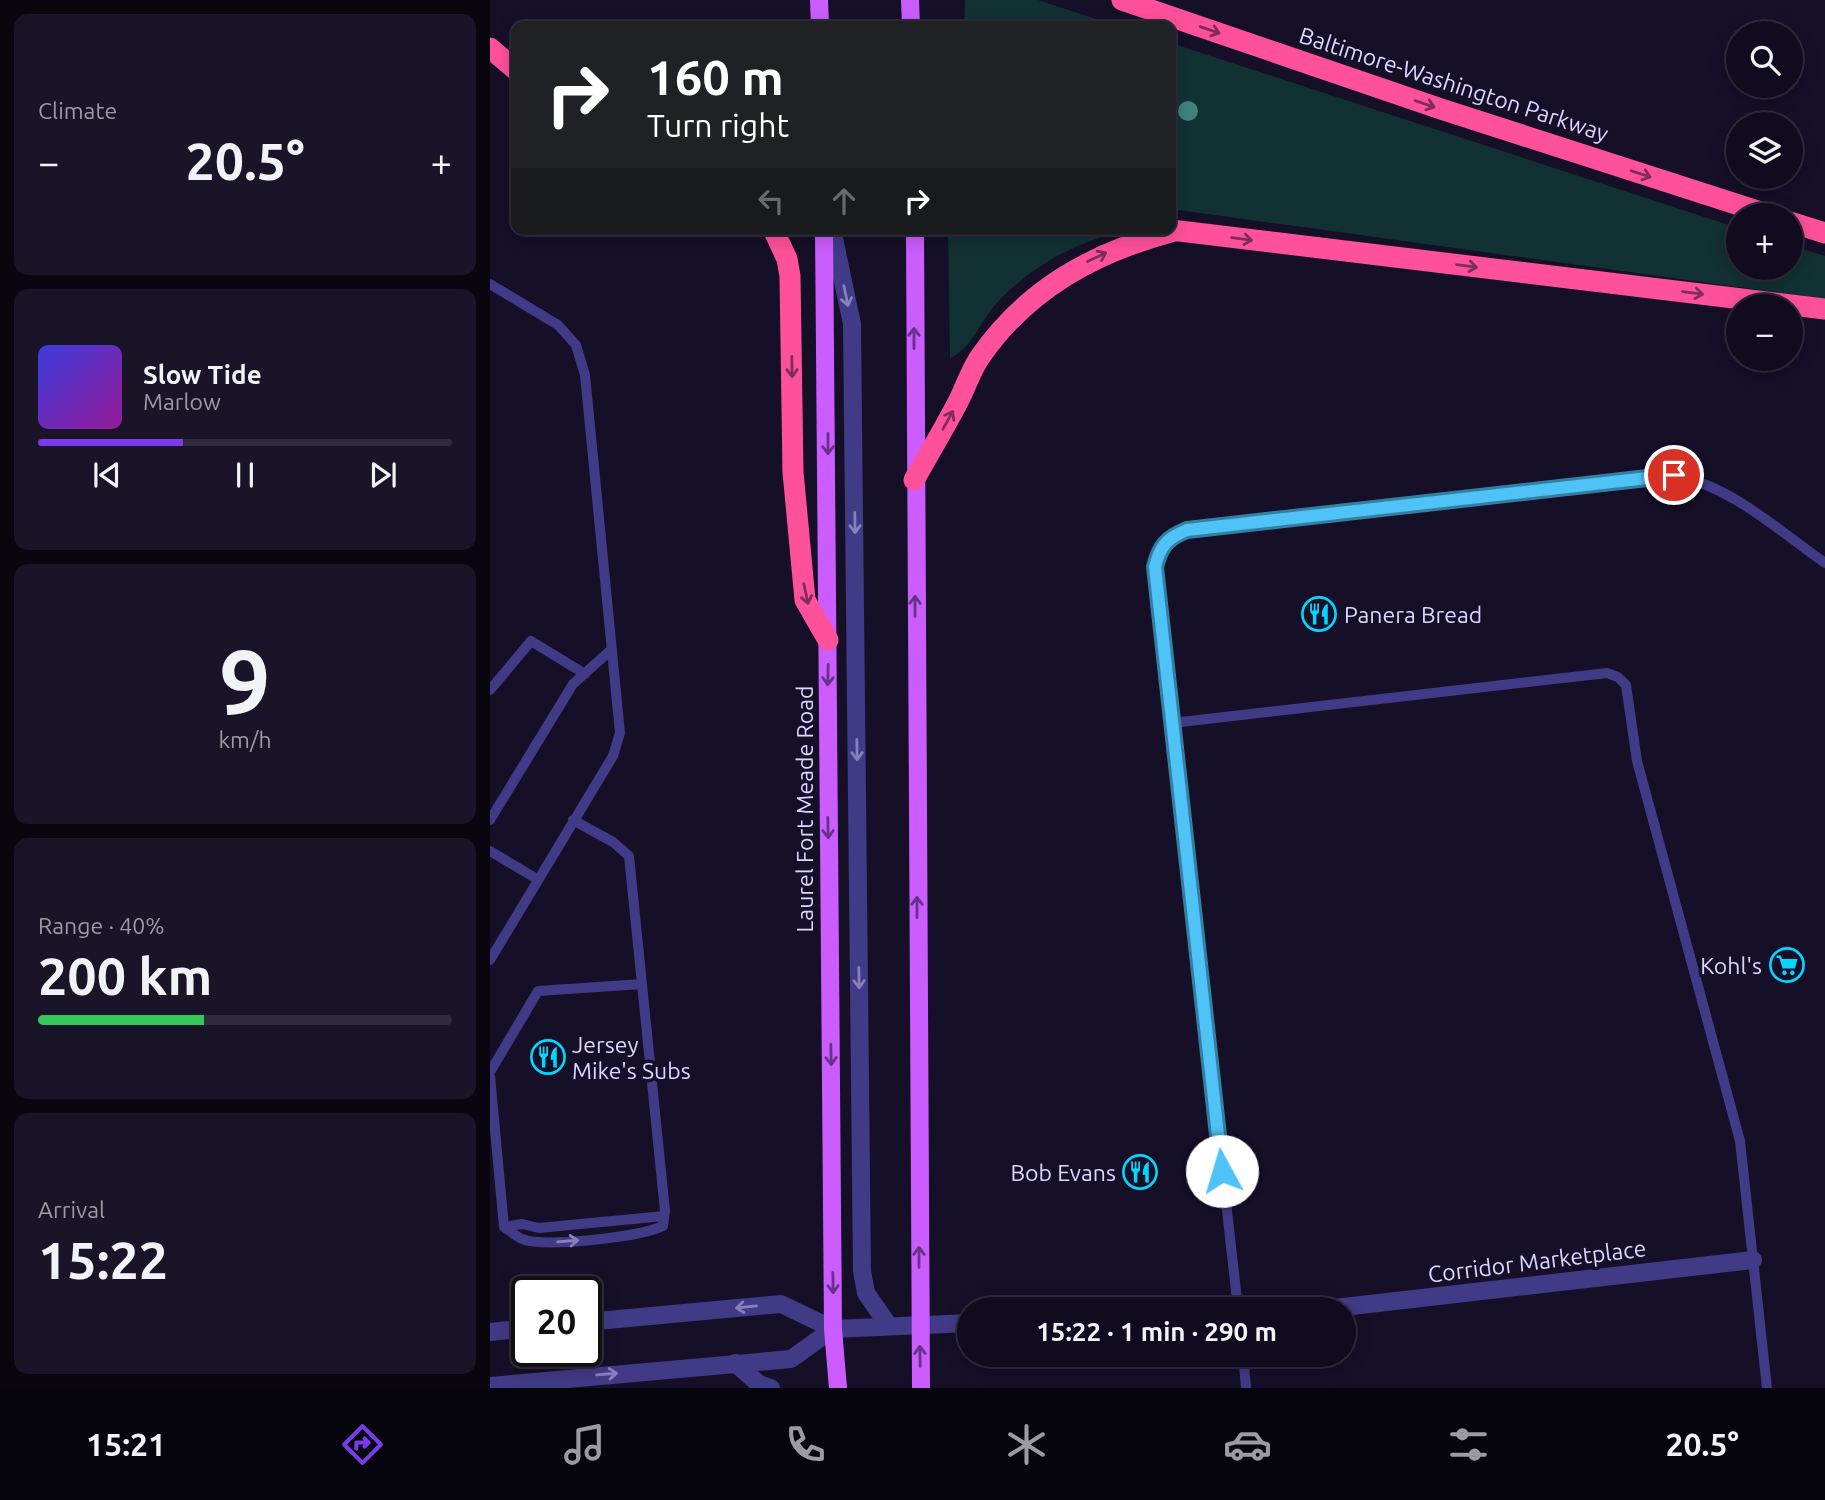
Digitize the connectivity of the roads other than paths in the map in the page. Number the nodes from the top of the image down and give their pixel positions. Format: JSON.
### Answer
{"nodes":[{"id":1,"x":819,"y":0,"type":"edge"},
{"id":2,"x":1122,"y":0,"type":"edge"},
{"id":3,"x":820,"y":21,"type":"edge"},
{"id":4,"x":490,"y":48,"type":"edge"},
{"id":5,"x":511,"y":66,"type":"edge"},
{"id":6,"x":1733,"y":203,"type":"edge"},
{"id":7,"x":1803,"y":226,"type":"edge"},
{"id":8,"x":1176,"y":231,"type":"edge"},
{"id":9,"x":1825,"y":233,"type":"edge"},
{"id":10,"x":776,"y":235,"type":"edge"},
{"id":11,"x":824,"y":235,"type":"edge"},
{"id":12,"x":833,"y":235,"type":"edge"},
{"id":13,"x":915,"y":235,"type":"edge"},
{"id":14,"x":1153,"y":235,"type":"edge"},
{"id":15,"x":490,"y":284,"type":"edge"},
{"id":16,"x":1825,"y":309,"type":"edge"},
{"id":17,"x":914,"y":480,"type":"junction"},
{"id":18,"x":1825,"y":563,"type":"edge"},
{"id":19,"x":828,"y":640,"type":"junction"},
{"id":20,"x":612,"y":649,"type":"junction"},
{"id":21,"x":585,"y":674,"type":"junction"},
{"id":22,"x":490,"y":690,"type":"edge"},
{"id":23,"x":1172,"y":723,"type":"junction"},
{"id":24,"x":490,"y":820,"type":"edge"},
{"id":25,"x":573,"y":820,"type":"junction"},
{"id":26,"x":490,"y":851,"type":"edge"},
{"id":27,"x":537,"y":879,"type":"junction"},
{"id":28,"x":490,"y":960,"type":"edge"},
{"id":29,"x":642,"y":984,"type":"junction"},
{"id":30,"x":490,"y":1074,"type":"edge"},
{"id":31,"x":1753,"y":1260,"type":"junction"},
{"id":32,"x":1237,"y":1297,"type":"edge"},
{"id":33,"x":1356,"y":1306,"type":"edge"},
{"id":34,"x":602,"y":1321,"type":"edge"},
{"id":35,"x":957,"y":1324,"type":"edge"},
{"id":36,"x":919,"y":1325,"type":"junction"},
{"id":37,"x":889,"y":1326,"type":"junction"},
{"id":38,"x":834,"y":1329,"type":"junction"},
{"id":39,"x":511,"y":1330,"type":"edge"},
{"id":40,"x":490,"y":1332,"type":"edge"},
{"id":41,"x":735,"y":1363,"type":"junction"},
{"id":42,"x":1244,"y":1367,"type":"edge"},
{"id":43,"x":490,"y":1386,"type":"edge"},
{"id":44,"x":771,"y":1388,"type":"edge"},
{"id":45,"x":838,"y":1388,"type":"edge"},
{"id":46,"x":921,"y":1388,"type":"edge"},
{"id":47,"x":1246,"y":1388,"type":"edge"},
{"id":48,"x":1767,"y":1388,"type":"edge"}],
"edges":[{"from":1,"to":3,"type":"main road"},
{"from":2,"to":6,"type":"highway","name":"Baltimore-Washington Parkway","one_way":true},
{"from":4,"to":5,"type":"highway"},
{"from":7,"to":9,"type":"highway"},
{"from":8,"to":16,"type":"highway","one_way":true},
{"from":10,"to":19,"type":"highway","one_way":true},
{"from":11,"to":19,"type":"main road","name":"Laurel Fort Meade Road","one_way":true},
{"from":12,"to":37,"type":"street","one_way":true},
{"from":17,"to":13,"type":"main road","one_way":true},
{"from":17,"to":14,"type":"highway","one_way":true},
{"from":15,"to":20,"type":"lane"},
{"from":36,"to":17,"type":"main road","one_way":true},
{"from":18,"to":23,"type":"lane"},
{"from":19,"to":38,"type":"main road","name":"Laurel Fort Meade Road","one_way":true},
{"from":20,"to":21,"type":"lane"},
{"from":20,"to":25,"type":"lane"},
{"from":21,"to":22,"type":"lane"},
{"from":21,"to":24,"type":"lane"},
{"from":23,"to":31,"type":"lane"},
{"from":23,"to":32,"type":"lane"},
{"from":25,"to":27,"type":"lane"},
{"from":25,"to":29,"type":"lane"},
{"from":26,"to":27,"type":"lane"},
{"from":27,"to":28,"type":"lane"},
{"from":29,"to":30,"type":"lane"},
{"from":30,"to":29,"type":"lane","one_way":true},
{"from":31,"to":33,"type":"street","name":"Corridor Marketplace"},
{"from":31,"to":48,"type":"lane"},
{"from":38,"to":34,"type":"street","one_way":true},
{"from":35,"to":36,"type":"street"},
{"from":36,"to":37,"type":"street"},
{"from":46,"to":36,"type":"main road","one_way":true},
{"from":37,"to":38,"type":"street"},
{"from":38,"to":41,"type":"street"},
{"from":38,"to":45,"type":"main road","name":"Laurel Fort Meade Road"},
{"from":39,"to":40,"type":"street"},
{"from":43,"to":41,"type":"street","one_way":true},
{"from":41,"to":44,"type":"street"},
{"from":42,"to":47,"type":"lane"}]}
